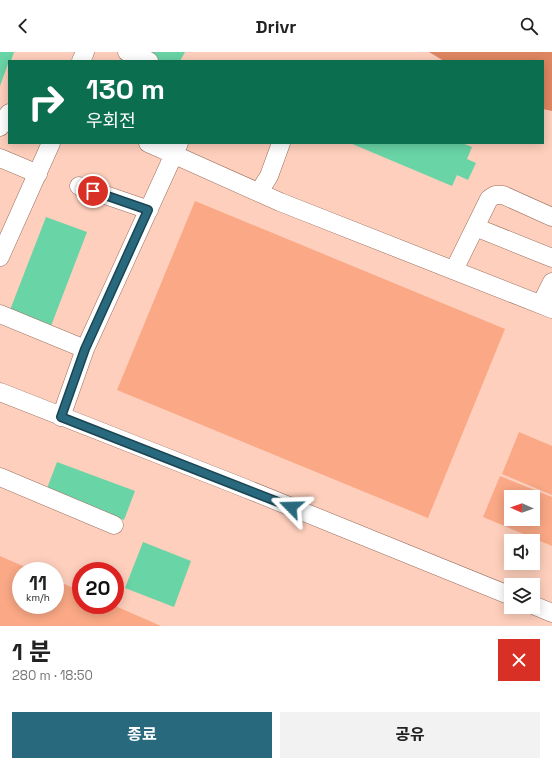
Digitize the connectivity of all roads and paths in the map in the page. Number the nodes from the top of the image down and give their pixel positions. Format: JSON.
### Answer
{"nodes":[{"id":1,"x":127,"y":52,"type":"edge"},
{"id":2,"x":147,"y":60,"type":"edge"},
{"id":3,"x":8,"y":115,"type":"edge"},
{"id":4,"x":0,"y":127,"type":"edge"},
{"id":5,"x":51,"y":144,"type":"edge"},
{"id":6,"x":154,"y":144,"type":"edge"},
{"id":7,"x":280,"y":144,"type":"edge"},
{"id":8,"x":177,"y":148,"type":"edge"},
{"id":9,"x":0,"y":158,"type":"edge"},
{"id":10,"x":38,"y":174,"type":"junction"},
{"id":11,"x":80,"y":186,"type":"dead end"},
{"id":12,"x":259,"y":192,"type":"junction"},
{"id":13,"x":148,"y":210,"type":"junction"},
{"id":14,"x":552,"y":217,"type":"edge"},
{"id":15,"x":475,"y":227,"type":"junction"},
{"id":16,"x":0,"y":255,"type":"edge"},
{"id":17,"x":552,"y":258,"type":"edge"},
{"id":18,"x":454,"y":270,"type":"junction"},
{"id":19,"x":552,"y":282,"type":"edge"},
{"id":20,"x":546,"y":307,"type":"edge"},
{"id":21,"x":0,"y":314,"type":"edge"},
{"id":22,"x":85,"y":349,"type":"junction"},
{"id":23,"x":0,"y":392,"type":"edge"},
{"id":24,"x":61,"y":417,"type":"junction"},
{"id":25,"x":0,"y":477,"type":"edge"},
{"id":26,"x":114,"y":525,"type":"dead end"},
{"id":27,"x":504,"y":593,"type":"edge"},
{"id":28,"x":540,"y":608,"type":"edge"},
{"id":29,"x":552,"y":613,"type":"edge"}],
"edges":[{"from":1,"to":2,"type":"lane"},
{"from":3,"to":4,"type":"lane"},
{"from":5,"to":10,"type":"lane"},
{"from":6,"to":8,"type":"lane"},
{"from":7,"to":12,"type":"lane"},
{"from":8,"to":12,"type":"lane"},
{"from":8,"to":13,"type":"lane"},
{"from":9,"to":10,"type":"lane"},
{"from":10,"to":16,"type":"lane"},
{"from":11,"to":13,"type":"lane"},
{"from":12,"to":18,"type":"lane"},
{"from":13,"to":22,"type":"lane"},
{"from":14,"to":15,"type":"lane"},
{"from":15,"to":17,"type":"lane"},
{"from":15,"to":18,"type":"lane"},
{"from":18,"to":20,"type":"lane"},
{"from":19,"to":20,"type":"lane"},
{"from":21,"to":22,"type":"lane"},
{"from":22,"to":24,"type":"lane"},
{"from":23,"to":24,"type":"lane"},
{"from":24,"to":27,"type":"lane"},
{"from":25,"to":26,"type":"lane"},
{"from":28,"to":29,"type":"lane"}]}
